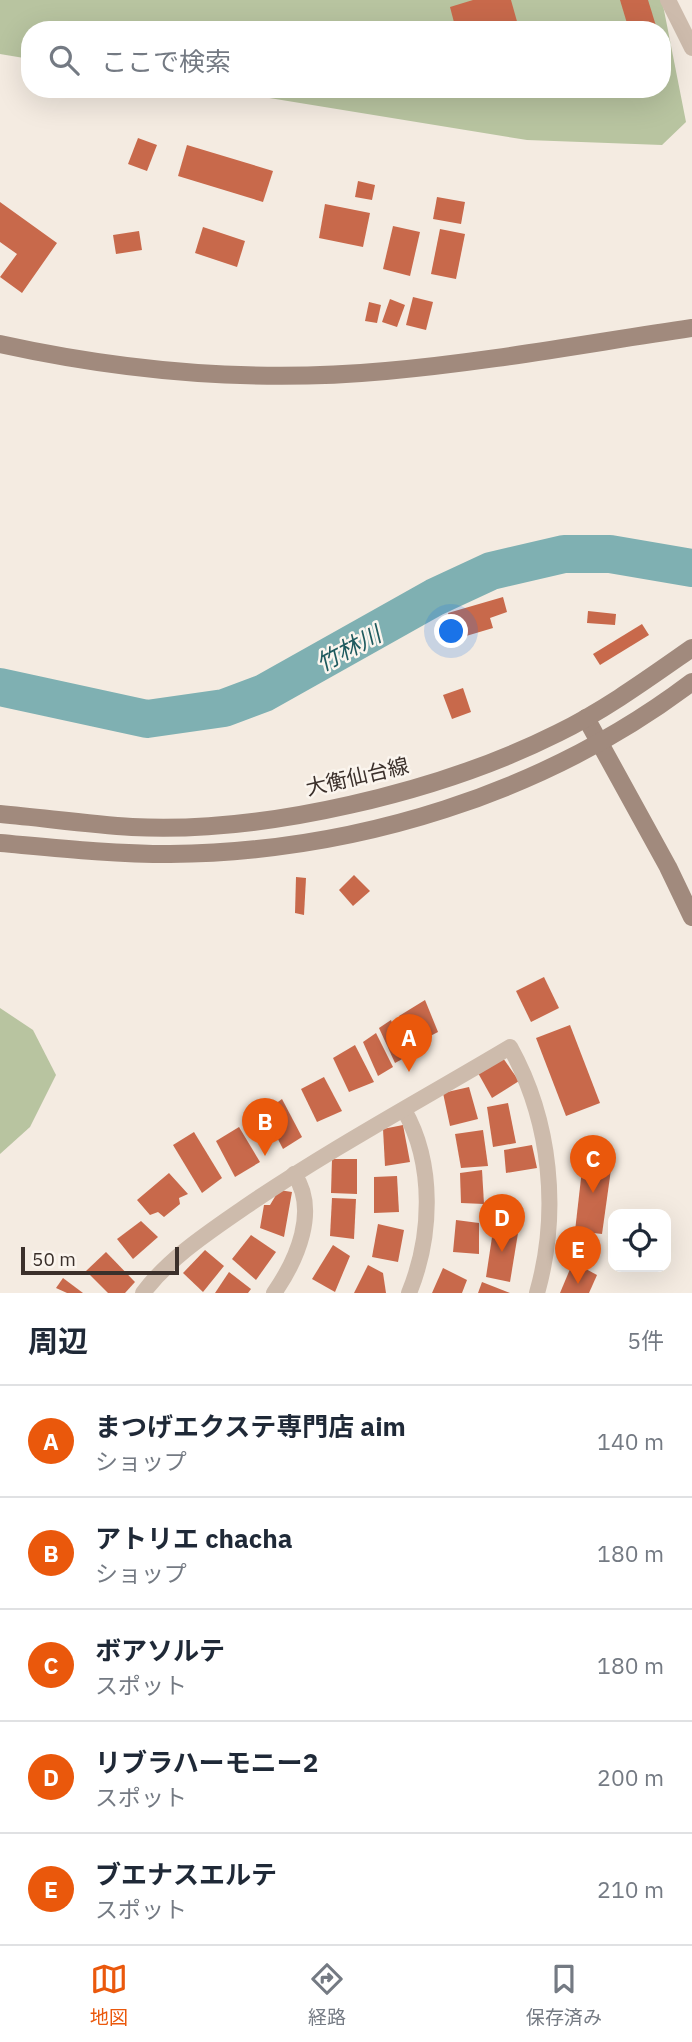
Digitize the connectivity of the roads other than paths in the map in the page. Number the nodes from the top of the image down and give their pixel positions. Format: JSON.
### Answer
{"nodes":[{"id":1,"x":668,"y":0,"type":"edge"},
{"id":2,"x":692,"y":48,"type":"edge"},
{"id":3,"x":692,"y":328,"type":"edge"},
{"id":4,"x":0,"y":344,"type":"edge"},
{"id":5,"x":692,"y":648,"type":"edge"},
{"id":6,"x":692,"y":682,"type":"edge"},
{"id":7,"x":586,"y":718,"type":"junction"},
{"id":8,"x":599,"y":743,"type":"junction"},
{"id":9,"x":0,"y":814,"type":"edge"},
{"id":10,"x":0,"y":843,"type":"edge"},
{"id":11,"x":692,"y":917,"type":"edge"},
{"id":12,"x":404,"y":1110,"type":"junction"},
{"id":13,"x":294,"y":1174,"type":"junction"},
{"id":14,"x":143,"y":1293,"type":"edge"},
{"id":15,"x":274,"y":1293,"type":"edge"},
{"id":16,"x":409,"y":1293,"type":"edge"},
{"id":17,"x":537,"y":1293,"type":"edge"}],
"edges":[{"from":1,"to":2,"type":"street"},
{"from":3,"to":4,"type":"main road"},
{"from":5,"to":7,"type":"main road","name":"大衡仙台線"},
{"from":6,"to":8,"type":"main road"},
{"from":7,"to":8,"type":"main road"},
{"from":7,"to":9,"type":"main road","name":"大衡仙台線"},
{"from":8,"to":10,"type":"main road"},
{"from":8,"to":11,"type":"main road"},
{"from":12,"to":13,"type":"street"},
{"from":12,"to":16,"type":"street"},
{"from":12,"to":17,"type":"street"},
{"from":13,"to":14,"type":"street"},
{"from":13,"to":15,"type":"street"}]}
